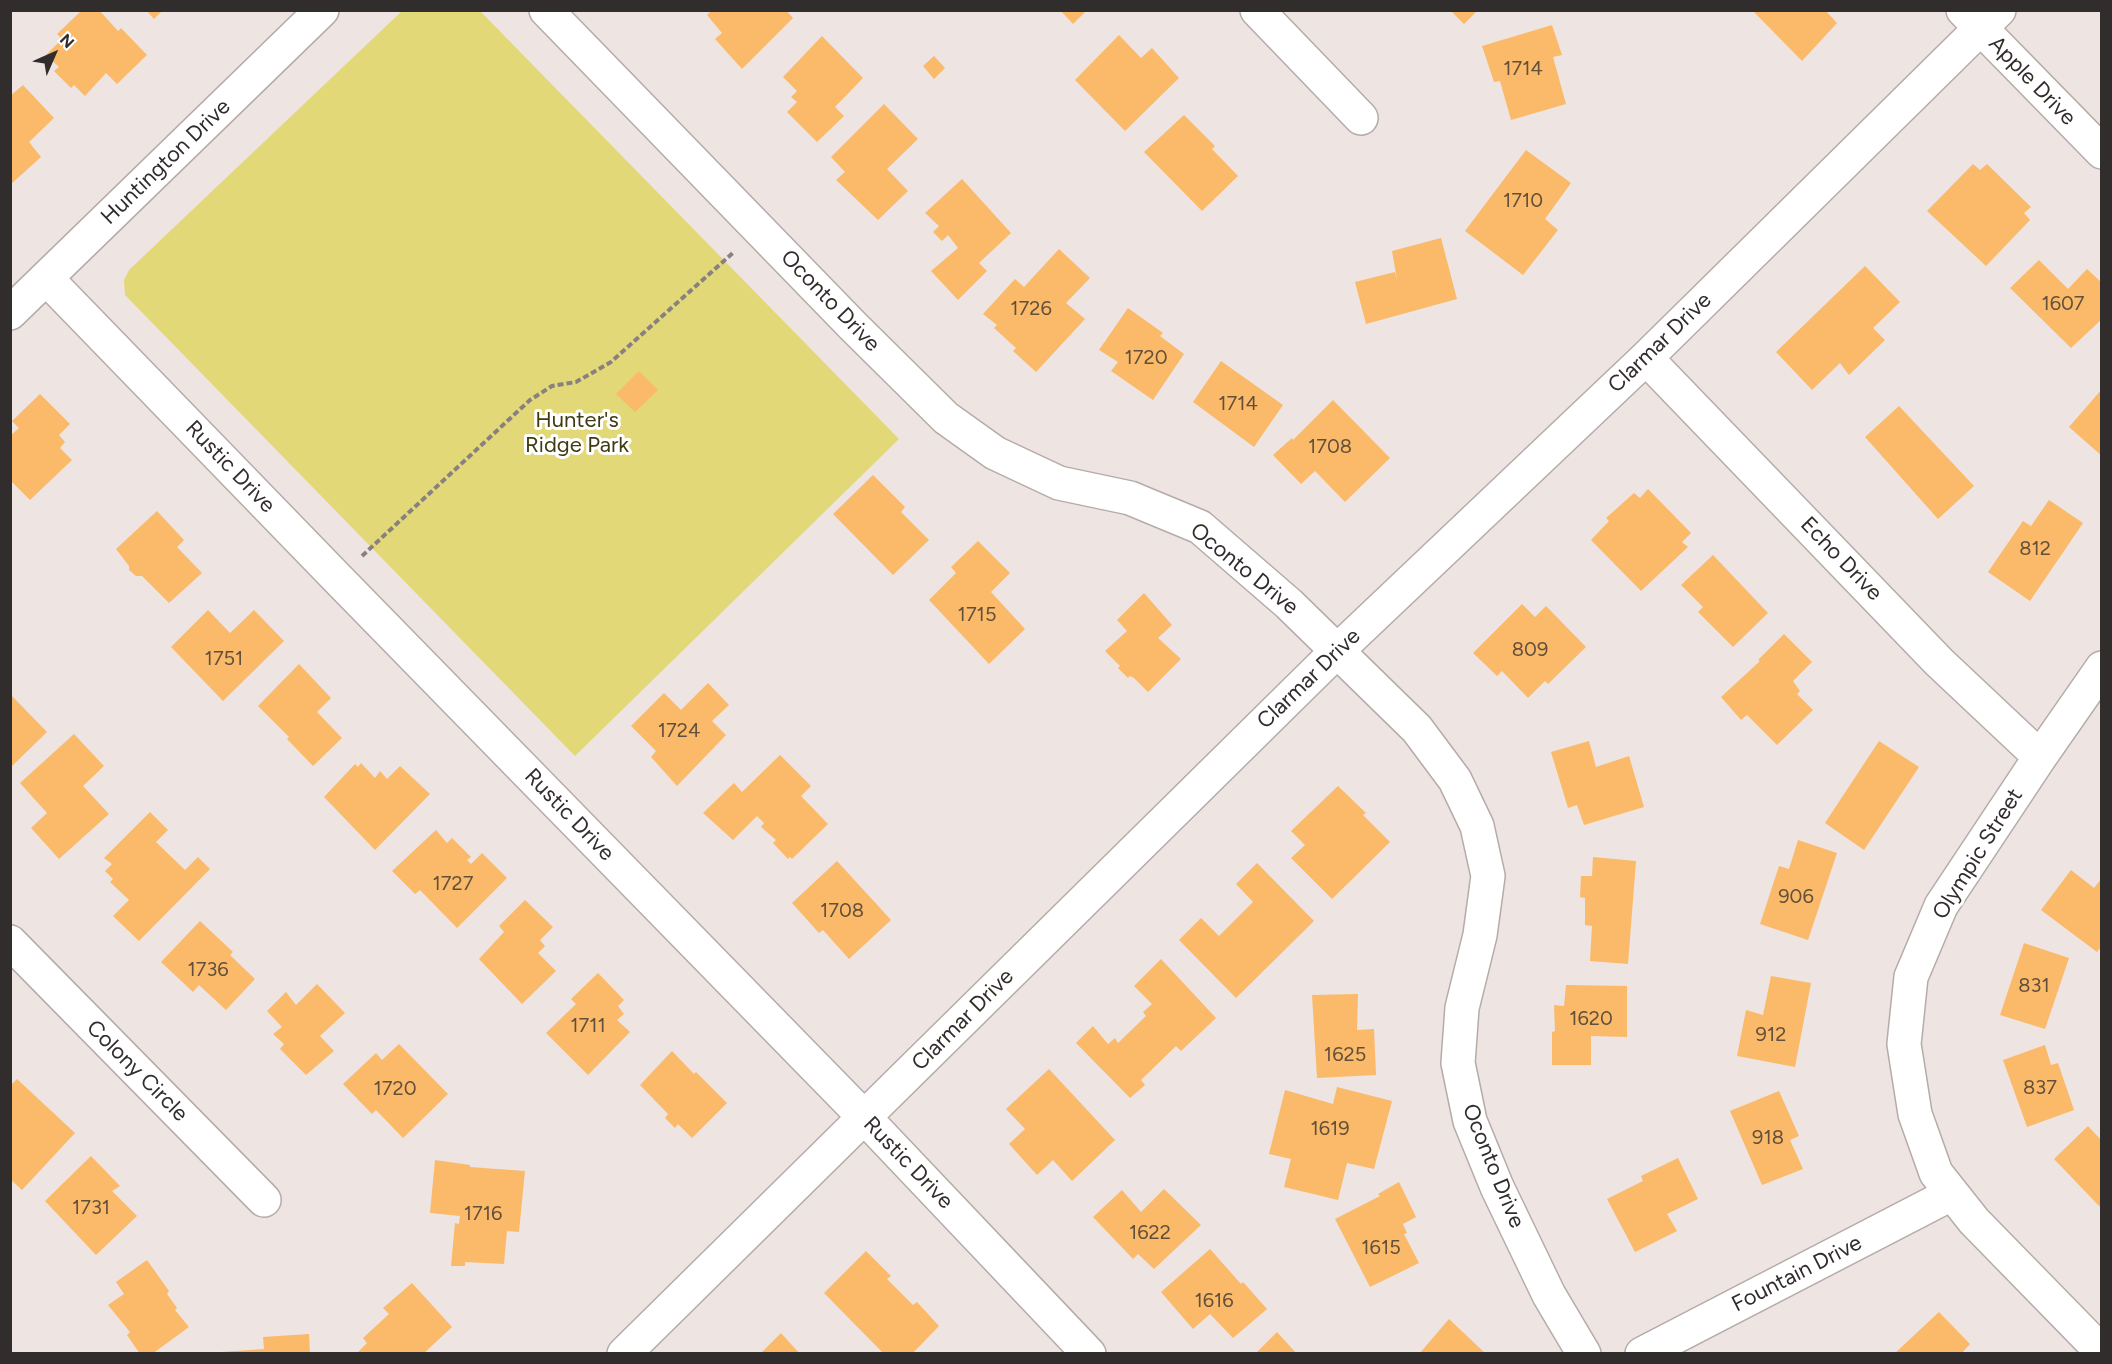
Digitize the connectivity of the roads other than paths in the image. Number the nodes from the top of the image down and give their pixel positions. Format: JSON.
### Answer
{"nodes":[{"id":1,"x":322,"y":10,"type":"edge"},
{"id":2,"x":546,"y":10,"type":"edge"},
{"id":3,"x":1257,"y":10,"type":"edge"},
{"id":4,"x":1981,"y":16,"type":"edge"},
{"id":5,"x":1361,"y":118,"type":"dead end"},
{"id":6,"x":2102,"y":152,"type":"edge"},
{"id":7,"x":47,"y":279,"type":"junction"},
{"id":8,"x":10,"y":313,"type":"edge"},
{"id":9,"x":1646,"y":358,"type":"junction"},
{"id":10,"x":1337,"y":651,"type":"junction"},
{"id":11,"x":2102,"y":668,"type":"edge"},
{"id":12,"x":2040,"y":757,"type":"junction"},
{"id":13,"x":10,"y":942,"type":"edge"},
{"id":14,"x":864,"y":1117,"type":"junction"},
{"id":15,"x":1951,"y":1194,"type":"junction"},
{"id":16,"x":264,"y":1200,"type":"dead end"},
{"id":17,"x":2102,"y":1352,"type":"edge"},
{"id":18,"x":624,"y":1353,"type":"edge"},
{"id":19,"x":1089,"y":1353,"type":"edge"},
{"id":20,"x":1584,"y":1353,"type":"edge"},
{"id":21,"x":1642,"y":1353,"type":"edge"}],
"edges":[{"from":1,"to":7,"type":"street","name":"Huntington Drive"},
{"from":2,"to":10,"type":"street","name":"Oconto Drive"},
{"from":3,"to":5,"type":"street"},
{"from":4,"to":6,"type":"street","name":"Apple Drive"},
{"from":4,"to":9,"type":"street","name":"Clarmar Drive"},
{"from":7,"to":8,"type":"street","name":"Huntington Drive"},
{"from":7,"to":14,"type":"street","name":"Rustic Drive"},
{"from":9,"to":10,"type":"street","name":"Clarmar Drive"},
{"from":9,"to":12,"type":"street","name":"Echo Drive"},
{"from":10,"to":14,"type":"street","name":"Clarmar Drive"},
{"from":10,"to":20,"type":"street","name":"Oconto Drive"},
{"from":11,"to":12,"type":"street","name":"Olympic Street"},
{"from":12,"to":15,"type":"street","name":"Olympic Street"},
{"from":13,"to":16,"type":"street","name":"Colony Circle"},
{"from":14,"to":18,"type":"street","name":"Clarmar Drive"},
{"from":14,"to":19,"type":"street","name":"Rustic Drive"},
{"from":15,"to":17,"type":"street","name":"Olympic Street"},
{"from":15,"to":21,"type":"street","name":"Fountain Drive"}]}
